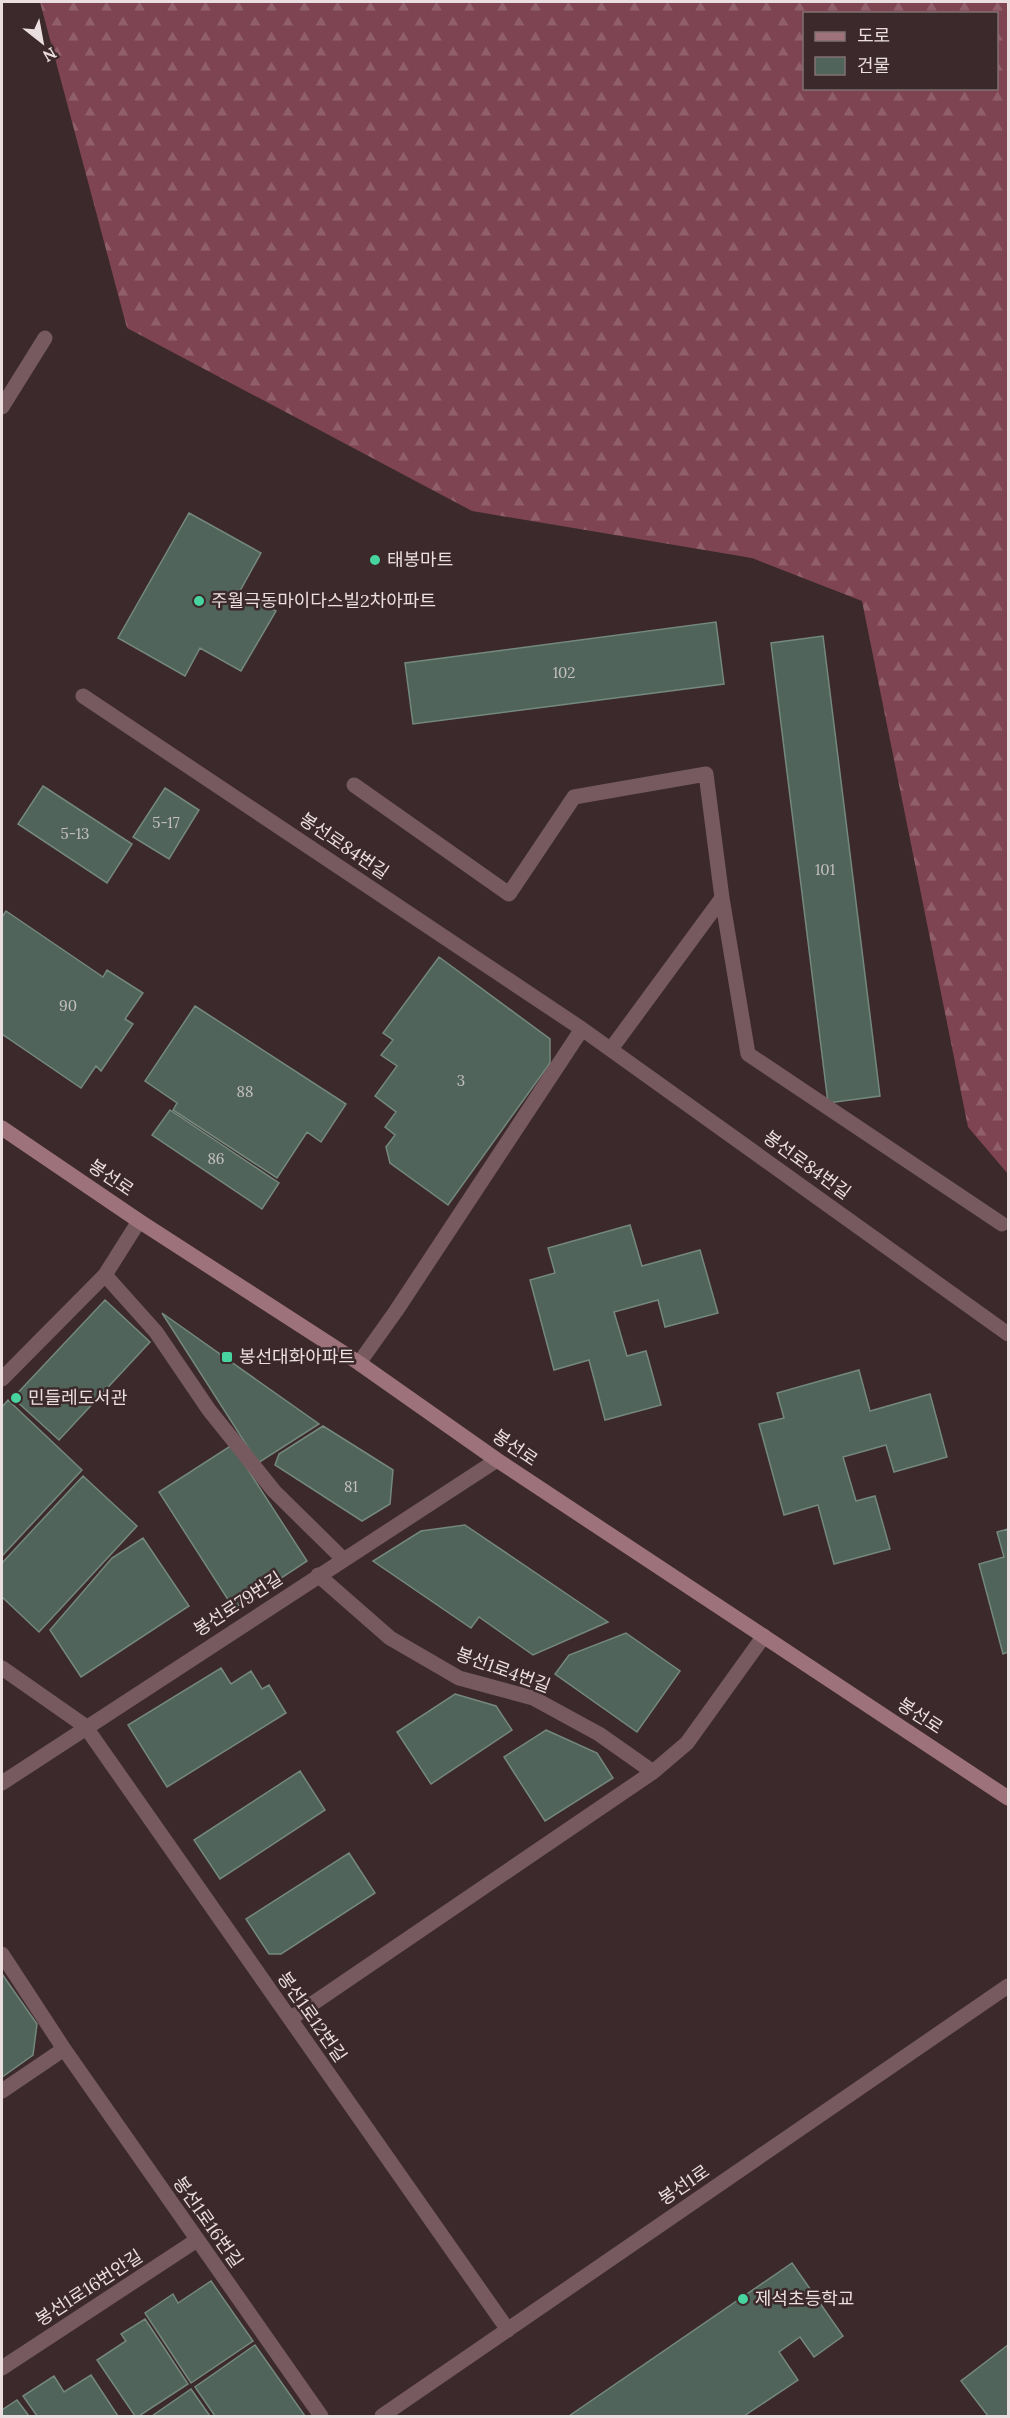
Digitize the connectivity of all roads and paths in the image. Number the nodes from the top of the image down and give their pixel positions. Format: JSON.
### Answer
{"nodes":[{"id":1,"x":45,"y":338,"type":"dead end"},
{"id":2,"x":2,"y":407,"type":"edge"},
{"id":3,"x":83,"y":696,"type":"dead end"},
{"id":4,"x":354,"y":786,"type":"dead end"},
{"id":5,"x":722,"y":898,"type":"junction"},
{"id":6,"x":582,"y":1029,"type":"junction"},
{"id":7,"x":611,"y":1049,"type":"junction"},
{"id":8,"x":2,"y":1128,"type":"edge"},
{"id":9,"x":139,"y":1221,"type":"junction"},
{"id":10,"x":1002,"y":1224,"type":"dead end"},
{"id":11,"x":105,"y":1275,"type":"junction"},
{"id":12,"x":1008,"y":1334,"type":"edge"},
{"id":13,"x":359,"y":1363,"type":"junction"},
{"id":14,"x":2,"y":1380,"type":"edge"},
{"id":15,"x":497,"y":1460,"type":"junction"},
{"id":16,"x":343,"y":1559,"type":"junction"},
{"id":17,"x":318,"y":1575,"type":"junction"},
{"id":18,"x":764,"y":1636,"type":"junction"},
{"id":19,"x":2,"y":1668,"type":"edge"},
{"id":20,"x":85,"y":1726,"type":"junction"},
{"id":21,"x":653,"y":1772,"type":"junction"},
{"id":22,"x":2,"y":1783,"type":"edge"},
{"id":23,"x":1008,"y":1798,"type":"edge"},
{"id":24,"x":2,"y":1954,"type":"edge"},
{"id":25,"x":1008,"y":1986,"type":"edge"},
{"id":26,"x":290,"y":2019,"type":"junction"},
{"id":27,"x":64,"y":2049,"type":"junction"},
{"id":28,"x":2,"y":2091,"type":"edge"},
{"id":29,"x":197,"y":2240,"type":"junction"},
{"id":30,"x":508,"y":2330,"type":"junction"},
{"id":31,"x":2,"y":2368,"type":"edge"},
{"id":32,"x":321,"y":2416,"type":"edge"},
{"id":33,"x":382,"y":2416,"type":"edge"}],
"edges":[{"from":1,"to":2,"type":"street"},
{"from":3,"to":6,"type":"street","name":"봉선로84번길"},
{"from":4,"to":5,"type":"street"},
{"from":5,"to":7,"type":"street"},
{"from":5,"to":10,"type":"street"},
{"from":6,"to":7,"type":"street","name":"봉선로84번길"},
{"from":6,"to":13,"type":"street"},
{"from":7,"to":12,"type":"street","name":"봉선로84번길"},
{"from":8,"to":9,"type":"main road","name":"봉선로"},
{"from":9,"to":11,"type":"street"},
{"from":9,"to":13,"type":"main road","name":"봉선로"},
{"from":11,"to":14,"type":"street"},
{"from":11,"to":16,"type":"street"},
{"from":13,"to":15,"type":"main road","name":"봉선로"},
{"from":15,"to":16,"type":"street","name":"봉선로79번길"},
{"from":15,"to":18,"type":"main road","name":"봉선로"},
{"from":16,"to":17,"type":"street","name":"봉선로79번길"},
{"from":17,"to":20,"type":"street","name":"봉선로79번길"},
{"from":17,"to":21,"type":"street","name":"봉선1로4번길"},
{"from":18,"to":21,"type":"street"},
{"from":18,"to":23,"type":"main road","name":"봉선로"},
{"from":19,"to":20,"type":"street"},
{"from":20,"to":22,"type":"street","name":"봉선로79번길"},
{"from":20,"to":26,"type":"street","name":"봉선1로12번길"},
{"from":21,"to":26,"type":"street"},
{"from":24,"to":27,"type":"street","name":"봉선1로16번길"},
{"from":25,"to":30,"type":"street","name":"봉선1로"},
{"from":26,"to":30,"type":"street","name":"봉선1로12번길"},
{"from":27,"to":28,"type":"street"},
{"from":27,"to":29,"type":"street","name":"봉선1로16번길"},
{"from":29,"to":31,"type":"street","name":"봉선1로16번안길"},
{"from":29,"to":32,"type":"street","name":"봉선1로16번길"},
{"from":30,"to":33,"type":"street","name":"봉선1로"}]}
